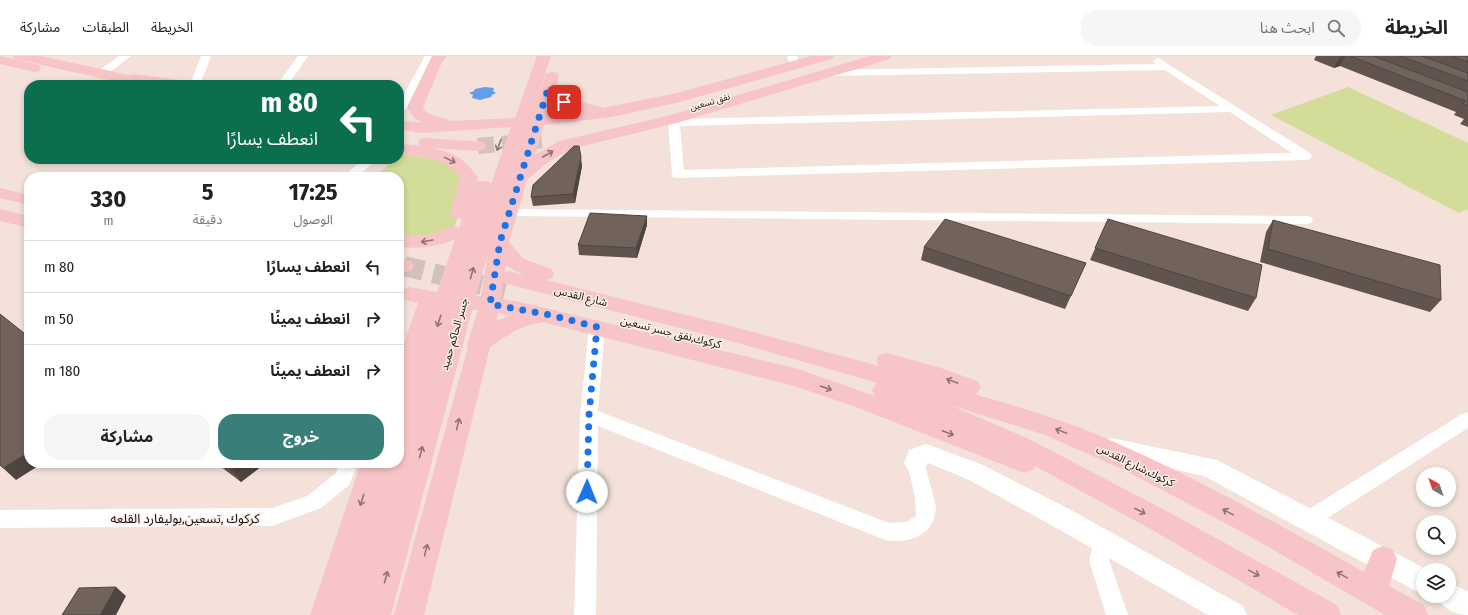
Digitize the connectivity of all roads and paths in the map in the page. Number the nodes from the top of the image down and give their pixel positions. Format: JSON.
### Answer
{"nodes":[{"id":1,"x":20,"y":56,"type":"edge"},
{"id":2,"x":126,"y":56,"type":"edge"},
{"id":3,"x":206,"y":56,"type":"edge"},
{"id":4,"x":303,"y":56,"type":"edge"},
{"id":5,"x":430,"y":56,"type":"edge"},
{"id":6,"x":440,"y":56,"type":"edge"},
{"id":7,"x":826,"y":56,"type":"edge"},
{"id":8,"x":847,"y":56,"type":"edge"},
{"id":9,"x":872,"y":56,"type":"edge"},
{"id":10,"x":884,"y":56,"type":"edge"},
{"id":11,"x":1150,"y":56,"type":"edge"},
{"id":12,"x":539,"y":58,"type":"edge"},
{"id":13,"x":0,"y":60,"type":"edge"},
{"id":14,"x":794,"y":60,"type":"edge"},
{"id":15,"x":1167,"y":67,"type":"junction"},
{"id":16,"x":831,"y":73,"type":"junction"},
{"id":17,"x":106,"y":80,"type":"edge"},
{"id":18,"x":107,"y":80,"type":"edge"},
{"id":19,"x":112,"y":80,"type":"edge"},
{"id":20,"x":126,"y":80,"type":"edge"},
{"id":21,"x":148,"y":80,"type":"edge"},
{"id":22,"x":196,"y":80,"type":"edge"},
{"id":23,"x":286,"y":80,"type":"edge"},
{"id":24,"x":548,"y":89,"type":"junction"},
{"id":25,"x":404,"y":104,"type":"edge"},
{"id":26,"x":1232,"y":108,"type":"junction"},
{"id":27,"x":612,"y":112,"type":"junction"},
{"id":28,"x":673,"y":122,"type":"junction"},
{"id":29,"x":466,"y":125,"type":"junction"},
{"id":30,"x":404,"y":126,"type":"edge"},
{"id":31,"x":543,"y":131,"type":"junction"},
{"id":32,"x":404,"y":133,"type":"edge"},
{"id":33,"x":404,"y":141,"type":"edge"},
{"id":34,"x":404,"y":150,"type":"edge"},
{"id":35,"x":365,"y":164,"type":"edge"},
{"id":36,"x":355,"y":172,"type":"edge"},
{"id":37,"x":519,"y":179,"type":"junction"},
{"id":38,"x":24,"y":191,"type":"edge"},
{"id":39,"x":0,"y":192,"type":"edge"},
{"id":40,"x":24,"y":199,"type":"edge"},
{"id":41,"x":0,"y":206,"type":"edge"},
{"id":42,"x":24,"y":210,"type":"edge"},
{"id":43,"x":509,"y":213,"type":"junction"},
{"id":44,"x":0,"y":215,"type":"edge"},
{"id":45,"x":1306,"y":220,"type":"dead end"},
{"id":46,"x":24,"y":221,"type":"edge"},
{"id":47,"x":453,"y":232,"type":"junction"},
{"id":48,"x":500,"y":242,"type":"junction"},
{"id":49,"x":404,"y":253,"type":"edge"},
{"id":50,"x":404,"y":290,"type":"edge"},
{"id":51,"x":501,"y":291,"type":"junction"},
{"id":52,"x":430,"y":299,"type":"junction"},
{"id":53,"x":550,"y":315,"type":"junction"},
{"id":54,"x":421,"y":325,"type":"junction"},
{"id":55,"x":597,"y":327,"type":"junction"},
{"id":56,"x":478,"y":345,"type":"junction"},
{"id":57,"x":838,"y":368,"type":"junction"},
{"id":58,"x":404,"y":375,"type":"edge"},
{"id":59,"x":589,"y":415,"type":"junction"},
{"id":60,"x":1468,"y":419,"type":"edge"},
{"id":61,"x":1037,"y":422,"type":"junction"},
{"id":62,"x":404,"y":436,"type":"edge"},
{"id":63,"x":1090,"y":443,"type":"junction"},
{"id":64,"x":916,"y":462,"type":"joint"},
{"id":65,"x":347,"y":468,"type":"edge"},
{"id":66,"x":372,"y":468,"type":"edge"},
{"id":67,"x":395,"y":468,"type":"edge"},
{"id":68,"x":1114,"y":498,"type":"junction"},
{"id":69,"x":0,"y":519,"type":"edge"},
{"id":70,"x":1308,"y":520,"type":"junction"},
{"id":71,"x":1103,"y":542,"type":"junction"},
{"id":72,"x":1382,"y":559,"type":"junction"},
{"id":73,"x":1416,"y":576,"type":"edge"},
{"id":74,"x":1372,"y":592,"type":"junction"},
{"id":75,"x":1456,"y":599,"type":"edge"},
{"id":76,"x":1468,"y":605,"type":"edge"},
{"id":77,"x":325,"y":615,"type":"edge"},
{"id":78,"x":351,"y":615,"type":"edge"},
{"id":79,"x":376,"y":615,"type":"edge"},
{"id":80,"x":409,"y":615,"type":"edge"},
{"id":81,"x":585,"y":615,"type":"edge"},
{"id":82,"x":1117,"y":615,"type":"edge"},
{"id":83,"x":1233,"y":615,"type":"edge"},
{"id":84,"x":1326,"y":615,"type":"edge"},
{"id":85,"x":1413,"y":615,"type":"edge"}],
"edges":[{"from":1,"to":18,"type":"main road"},
{"from":2,"to":19,"type":"street"},
{"from":3,"to":22,"type":"street"},
{"from":4,"to":23,"type":"street"},
{"from":5,"to":25,"type":"street"},
{"from":6,"to":29,"type":"main road"},
{"from":7,"to":14,"type":"main road"},
{"from":8,"to":31,"type":"main road","name":"نفق تسعين"},
{"from":9,"to":31,"type":"main road","name":"نفق تسعين"},
{"from":10,"to":16,"type":"main road"},
{"from":11,"to":15,"type":"street"},
{"from":12,"to":24,"type":"main road"},
{"from":12,"to":62,"type":"main road","name":"جسر الحاكم حميد","one_way":true},
{"from":79,"to":12,"type":"main road","name":"جسر الحاكم حميد","one_way":true},
{"from":13,"to":17,"type":"main road"},
{"from":14,"to":27,"type":"main road"},
{"from":15,"to":16,"type":"street"},
{"from":15,"to":26,"type":"street"},
{"from":16,"to":28,"type":"main road"},
{"from":20,"to":21,"type":"main road"},
{"from":24,"to":27,"type":"main road"},
{"from":24,"to":31,"type":"main road"},
{"from":26,"to":28,"type":"street"},
{"from":26,"to":28,"type":"street"},
{"from":27,"to":31,"type":"main road"},
{"from":37,"to":28,"type":"main road","one_way":true},
{"from":29,"to":30,"type":"main road"},
{"from":29,"to":31,"type":"main road"},
{"from":31,"to":37,"type":"main road"},
{"from":32,"to":33,"type":"main road"},
{"from":34,"to":47,"type":"main road","one_way":true},
{"from":35,"to":36,"type":"street"},
{"from":37,"to":43,"type":"main road"},
{"from":38,"to":39,"type":"main road"},
{"from":39,"to":40,"type":"main road"},
{"from":41,"to":42,"type":"main road"},
{"from":43,"to":45,"type":"street"},
{"from":43,"to":48,"type":"main road"},
{"from":44,"to":46,"type":"main road"},
{"from":47,"to":49,"type":"main road","one_way":true},
{"from":47,"to":52,"type":"main road"},
{"from":48,"to":51,"type":"main road"},
{"from":61,"to":48,"type":"main road","one_way":true},
{"from":50,"to":52,"type":"main road"},
{"from":50,"to":54,"type":"main road"},
{"from":51,"to":52,"type":"main road"},
{"from":51,"to":53,"type":"main road"},
{"from":51,"to":56,"type":"main road"},
{"from":51,"to":57,"type":"main road","name":"كركوك,نفق جسر تسعين"},
{"from":52,"to":54,"type":"main road"},
{"from":53,"to":55,"type":"main road"},
{"from":53,"to":56,"type":"main road"},
{"from":54,"to":58,"type":"main road"},
{"from":55,"to":59,"type":"street"},
{"from":55,"to":68,"type":"main road","one_way":true},
{"from":80,"to":56,"type":"main road","one_way":true},
{"from":57,"to":61,"type":"main road","name":"كركوك,شارع القدس"},
{"from":57,"to":68,"type":"main road"},
{"from":59,"to":64,"type":"street"},
{"from":59,"to":81,"type":"street"},
{"from":60,"to":70,"type":"street"},
{"from":63,"to":61,"type":"main road","name":"كركوك,شارع القدس","one_way":true},
{"from":63,"to":70,"type":"street"},
{"from":74,"to":63,"type":"main road","name":"كركوك,شارع القدس","one_way":true},
{"from":64,"to":71,"type":"street"},
{"from":65,"to":69,"type":"street","name":"كركوك ,تسعين,بوليفارد القلعه"},
{"from":66,"to":77,"type":"main road","one_way":true},
{"from":67,"to":78,"type":"main road"},
{"from":68,"to":84,"type":"main road","one_way":true},
{"from":70,"to":72,"type":"street"},
{"from":71,"to":82,"type":"street"},
{"from":71,"to":83,"type":"street"},
{"from":72,"to":73,"type":"street"},
{"from":72,"to":74,"type":"main road"},
{"from":74,"to":85,"type":"main road","name":"كركوك,شارع القدس"},
{"from":75,"to":76,"type":"street"}]}
